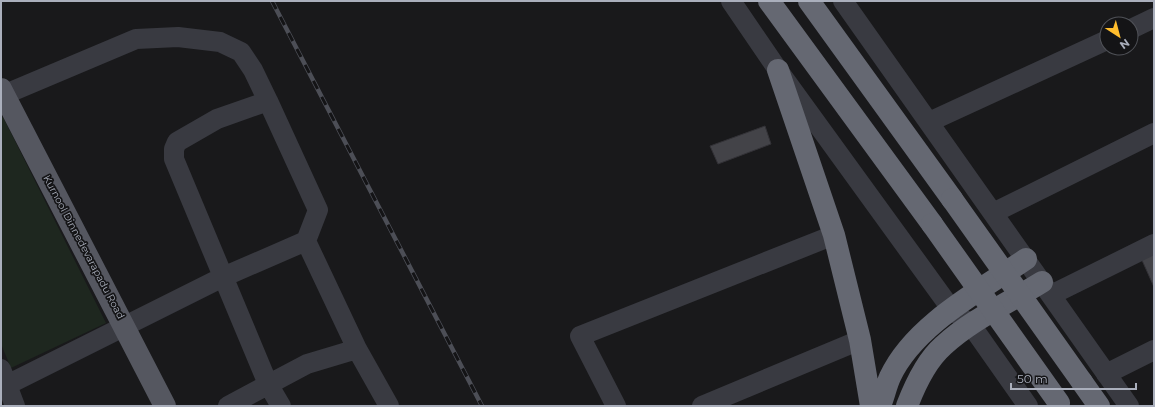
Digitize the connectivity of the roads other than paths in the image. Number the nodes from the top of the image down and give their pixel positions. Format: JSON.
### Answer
{"nodes":[{"id":1,"x":731,"y":1,"type":"edge"},
{"id":2,"x":769,"y":1,"type":"edge"},
{"id":3,"x":809,"y":1,"type":"edge"},
{"id":4,"x":843,"y":1,"type":"edge"},
{"id":5,"x":1154,"y":18,"type":"edge"},
{"id":6,"x":1139,"y":25,"type":"edge"},
{"id":7,"x":1099,"y":44,"type":"edge"},
{"id":8,"x":778,"y":70,"type":"junction"},
{"id":9,"x":2,"y":93,"type":"edge"},
{"id":10,"x":268,"y":101,"type":"junction"},
{"id":11,"x":929,"y":122,"type":"junction"},
{"id":12,"x":1154,"y":133,"type":"edge"},
{"id":13,"x":993,"y":213,"type":"junction"},
{"id":14,"x":834,"y":234,"type":"junction"},
{"id":15,"x":306,"y":241,"type":"junction"},
{"id":16,"x":1154,"y":244,"type":"edge"},
{"id":17,"x":1026,"y":259,"type":"junction"},
{"id":18,"x":223,"y":277,"type":"junction"},
{"id":19,"x":1047,"y":289,"type":"junction"},
{"id":20,"x":952,"y":310,"type":"junction"},
{"id":21,"x":124,"y":325,"type":"junction"},
{"id":22,"x":971,"y":325,"type":"junction"},
{"id":23,"x":860,"y":340,"type":"junction"},
{"id":24,"x":357,"y":349,"type":"junction"},
{"id":25,"x":1154,"y":350,"type":"edge"},
{"id":26,"x":1106,"y":374,"type":"junction"},
{"id":27,"x":3,"y":381,"type":"edge"},
{"id":28,"x":268,"y":384,"type":"junction"},
{"id":29,"x":1060,"y":404,"type":"edge"},
{"id":30,"x":15,"y":406,"type":"edge"},
{"id":31,"x":165,"y":406,"type":"edge"},
{"id":32,"x":228,"y":406,"type":"edge"},
{"id":33,"x":281,"y":406,"type":"edge"},
{"id":34,"x":389,"y":406,"type":"edge"},
{"id":35,"x":616,"y":406,"type":"edge"},
{"id":36,"x":702,"y":406,"type":"edge"},
{"id":37,"x":871,"y":406,"type":"edge"},
{"id":38,"x":880,"y":406,"type":"edge"},
{"id":39,"x":907,"y":406,"type":"edge"},
{"id":40,"x":1028,"y":406,"type":"edge"},
{"id":41,"x":1099,"y":406,"type":"edge"},
{"id":42,"x":1129,"y":406,"type":"edge"}],
"edges":[{"from":1,"to":8,"type":"street"},
{"from":2,"to":29,"type":"highway","bridge":true},
{"from":3,"to":41,"type":"highway","bridge":true},
{"from":4,"to":11,"type":"street"},
{"from":5,"to":6,"type":"street"},
{"from":7,"to":11,"type":"street"},
{"from":8,"to":14,"type":"highway"},
{"from":8,"to":20,"type":"street"},
{"from":9,"to":10,"type":"street"},
{"from":9,"to":21,"type":"main road","name":"Kurnool Dinnedevarapadu Road"},
{"from":10,"to":15,"type":"street"},
{"from":10,"to":18,"type":"street"},
{"from":11,"to":13,"type":"street"},
{"from":12,"to":13,"type":"street"},
{"from":13,"to":17,"type":"street"},
{"from":14,"to":23,"type":"highway"},
{"from":14,"to":35,"type":"street"},
{"from":15,"to":18,"type":"street"},
{"from":15,"to":24,"type":"street"},
{"from":16,"to":19,"type":"street"},
{"from":17,"to":19,"type":"street"},
{"from":17,"to":20,"type":"highway"},
{"from":18,"to":21,"type":"street"},
{"from":18,"to":28,"type":"street"},
{"from":19,"to":22,"type":"highway"},
{"from":19,"to":26,"type":"street"},
{"from":20,"to":22,"type":"street"},
{"from":20,"to":38,"type":"highway"},
{"from":21,"to":27,"type":"street"},
{"from":21,"to":31,"type":"main road","name":"Kurnool Dinnedevarapadu Road"},
{"from":22,"to":39,"type":"highway"},
{"from":22,"to":40,"type":"street"},
{"from":23,"to":36,"type":"street"},
{"from":23,"to":37,"type":"highway"},
{"from":24,"to":28,"type":"street"},
{"from":24,"to":34,"type":"street"},
{"from":25,"to":26,"type":"street"},
{"from":26,"to":42,"type":"street"},
{"from":27,"to":30,"type":"street"},
{"from":28,"to":32,"type":"street"},
{"from":28,"to":33,"type":"street"}]}
